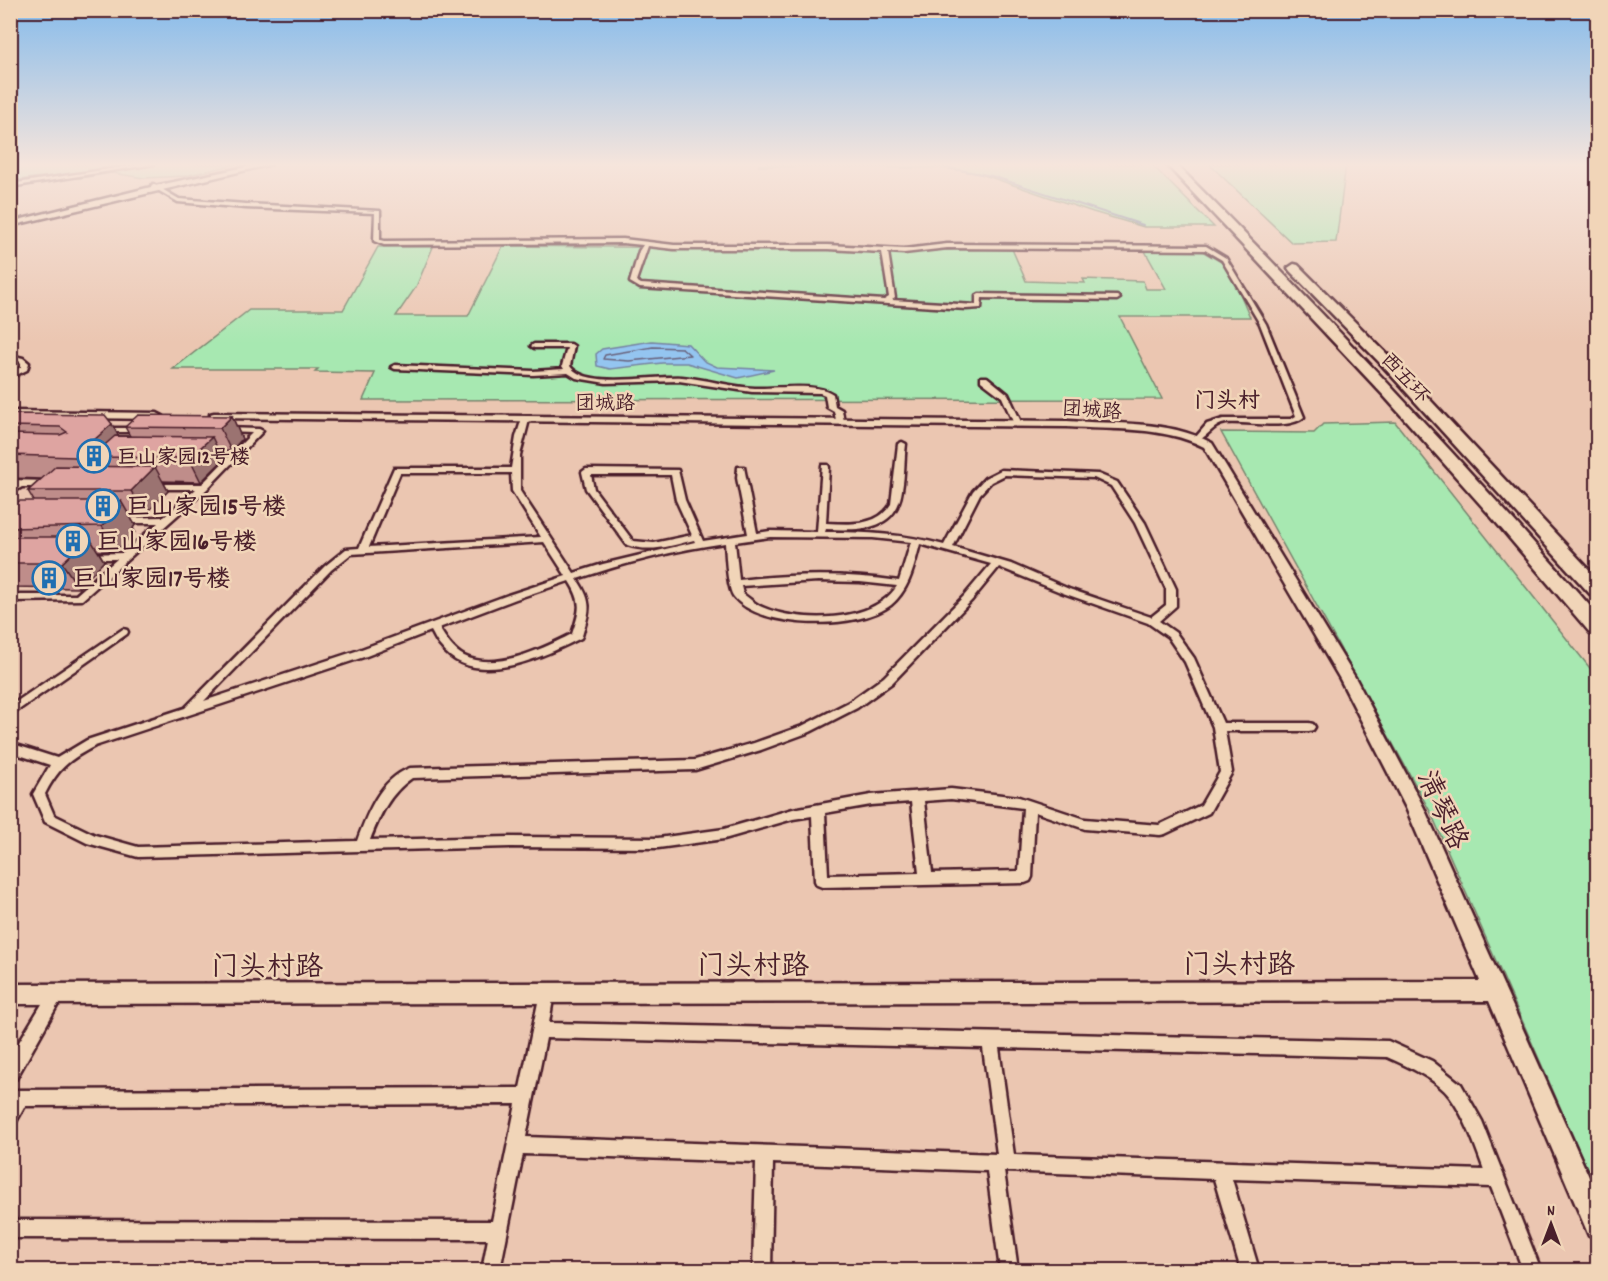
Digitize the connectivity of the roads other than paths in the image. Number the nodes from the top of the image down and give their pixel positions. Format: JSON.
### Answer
{"nodes":[{"id":1,"x":378,"y":224,"type":"edge"},
{"id":2,"x":1230,"y":224,"type":"edge"},
{"id":3,"x":1247,"y":224,"type":"edge"},
{"id":4,"x":646,"y":244,"type":"junction"},
{"id":5,"x":885,"y":250,"type":"junction"},
{"id":6,"x":1117,"y":298,"type":"dead end"},
{"id":7,"x":886,"y":301,"type":"junction"},
{"id":8,"x":534,"y":346,"type":"dead end"},
{"id":9,"x":10,"y":357,"type":"edge"},
{"id":10,"x":395,"y":367,"type":"dead end"},
{"id":11,"x":569,"y":371,"type":"junction"},
{"id":12,"x":10,"y":376,"type":"edge"},
{"id":13,"x":984,"y":379,"type":"dead end"},
{"id":14,"x":10,"y":414,"type":"edge"},
{"id":15,"x":166,"y":416,"type":"edge"},
{"id":16,"x":202,"y":416,"type":"edge"},
{"id":17,"x":525,"y":420,"type":"junction"},
{"id":18,"x":840,"y":422,"type":"junction"},
{"id":19,"x":1018,"y":424,"type":"junction"},
{"id":20,"x":91,"y":430,"type":"edge"},
{"id":21,"x":216,"y":430,"type":"edge"},
{"id":22,"x":142,"y":438,"type":"edge"},
{"id":23,"x":1199,"y":438,"type":"junction"},
{"id":24,"x":902,"y":444,"type":"dead end"},
{"id":25,"x":224,"y":456,"type":"dead end"},
{"id":26,"x":235,"y":456,"type":"junction"},
{"id":27,"x":825,"y":467,"type":"dead end"},
{"id":28,"x":741,"y":469,"type":"dead end"},
{"id":29,"x":515,"y":471,"type":"junction"},
{"id":30,"x":15,"y":484,"type":"edge"},
{"id":31,"x":56,"y":484,"type":"edge"},
{"id":32,"x":148,"y":486,"type":"edge"},
{"id":33,"x":204,"y":487,"type":"junction"},
{"id":34,"x":10,"y":492,"type":"edge"},
{"id":35,"x":111,"y":520,"type":"edge"},
{"id":36,"x":167,"y":520,"type":"junction"},
{"id":37,"x":821,"y":530,"type":"junction"},
{"id":38,"x":753,"y":537,"type":"junction"},
{"id":39,"x":547,"y":540,"type":"junction"},
{"id":40,"x":916,"y":540,"type":"junction"},
{"id":41,"x":698,"y":541,"type":"junction"},
{"id":42,"x":730,"y":541,"type":"junction"},
{"id":43,"x":363,"y":549,"type":"junction"},
{"id":44,"x":947,"y":549,"type":"junction"},
{"id":45,"x":80,"y":556,"type":"edge"},
{"id":46,"x":125,"y":556,"type":"junction"},
{"id":47,"x":997,"y":563,"type":"junction"},
{"id":48,"x":572,"y":577,"type":"junction"},
{"id":49,"x":735,"y":584,"type":"junction"},
{"id":50,"x":902,"y":584,"type":"junction"},
{"id":51,"x":1598,"y":591,"type":"edge"},
{"id":52,"x":10,"y":598,"type":"edge"},
{"id":53,"x":1152,"y":621,"type":"junction"},
{"id":54,"x":433,"y":627,"type":"junction"},
{"id":55,"x":1598,"y":629,"type":"edge"},
{"id":56,"x":123,"y":632,"type":"dead end"},
{"id":57,"x":189,"y":710,"type":"junction"},
{"id":58,"x":10,"y":712,"type":"edge"},
{"id":59,"x":1219,"y":727,"type":"junction"},
{"id":60,"x":1309,"y":727,"type":"dead end"},
{"id":61,"x":10,"y":747,"type":"edge"},
{"id":62,"x":58,"y":763,"type":"junction"},
{"id":63,"x":917,"y":796,"type":"junction"},
{"id":64,"x":1029,"y":806,"type":"junction"},
{"id":65,"x":818,"y":809,"type":"junction"},
{"id":66,"x":361,"y":846,"type":"junction"},
{"id":67,"x":926,"y":879,"type":"junction"},
{"id":68,"x":1496,"y":991,"type":"junction"},
{"id":69,"x":547,"y":993,"type":"junction"},
{"id":70,"x":10,"y":994,"type":"edge"},
{"id":71,"x":56,"y":994,"type":"junction"},
{"id":72,"x":539,"y":1030,"type":"junction"},
{"id":73,"x":990,"y":1040,"type":"junction"},
{"id":74,"x":10,"y":1073,"type":"edge"},
{"id":75,"x":526,"y":1095,"type":"junction"},
{"id":76,"x":10,"y":1099,"type":"edge"},
{"id":77,"x":10,"y":1116,"type":"edge"},
{"id":78,"x":516,"y":1145,"type":"junction"},
{"id":79,"x":765,"y":1154,"type":"junction"},
{"id":80,"x":1001,"y":1161,"type":"junction"},
{"id":81,"x":1221,"y":1172,"type":"junction"},
{"id":82,"x":1496,"y":1179,"type":"junction"},
{"id":83,"x":1598,"y":1227,"type":"edge"},
{"id":84,"x":10,"y":1230,"type":"edge"},
{"id":85,"x":499,"y":1230,"type":"junction"},
{"id":86,"x":491,"y":1270,"type":"edge"},
{"id":87,"x":762,"y":1270,"type":"edge"},
{"id":88,"x":1009,"y":1270,"type":"edge"},
{"id":89,"x":1250,"y":1270,"type":"edge"},
{"id":90,"x":1532,"y":1270,"type":"edge"}],
"edges":[{"from":1,"to":4,"type":"street"},
{"from":2,"to":55,"type":"highway","name":"西五环"},
{"from":3,"to":51,"type":"highway","name":"西五环"},
{"from":4,"to":5,"type":"street"},
{"from":4,"to":7,"type":"street"},
{"from":5,"to":7,"type":"street"},
{"from":5,"to":23,"type":"street"},
{"from":6,"to":7,"type":"street"},
{"from":8,"to":11,"type":"street"},
{"from":9,"to":12,"type":"street"},
{"from":10,"to":11,"type":"street"},
{"from":11,"to":18,"type":"street"},
{"from":13,"to":19,"type":"street"},
{"from":14,"to":15,"type":"street"},
{"from":16,"to":17,"type":"street","name":"团城路"},
{"from":17,"to":18,"type":"street","name":"团城路"},
{"from":17,"to":29,"type":"street"},
{"from":18,"to":19,"type":"street","name":"团城路"},
{"from":19,"to":23,"type":"street","name":"团城路"},
{"from":20,"to":22,"type":"street"},
{"from":21,"to":26,"type":"street"},
{"from":23,"to":68,"type":"street","name":"清琴路"},
{"from":24,"to":37,"type":"street"},
{"from":25,"to":26,"type":"street"},
{"from":26,"to":33,"type":"street"},
{"from":27,"to":37,"type":"street"},
{"from":28,"to":38,"type":"street"},
{"from":29,"to":39,"type":"street"},
{"from":29,"to":43,"type":"street"},
{"from":30,"to":31,"type":"street"},
{"from":30,"to":34,"type":"street"},
{"from":32,"to":33,"type":"street"},
{"from":33,"to":36,"type":"street"},
{"from":35,"to":36,"type":"street"},
{"from":36,"to":46,"type":"street"},
{"from":37,"to":38,"type":"street"},
{"from":37,"to":40,"type":"street"},
{"from":38,"to":42,"type":"street"},
{"from":39,"to":43,"type":"street"},
{"from":39,"to":48,"type":"street"},
{"from":40,"to":44,"type":"street"},
{"from":40,"to":50,"type":"street"},
{"from":41,"to":41,"type":"street"},
{"from":41,"to":42,"type":"street"},
{"from":41,"to":48,"type":"street"},
{"from":42,"to":49,"type":"street"},
{"from":43,"to":57,"type":"street"},
{"from":44,"to":47,"type":"street"},
{"from":44,"to":53,"type":"street"},
{"from":45,"to":46,"type":"street"},
{"from":46,"to":52,"type":"street"},
{"from":47,"to":53,"type":"street"},
{"from":47,"to":66,"type":"street"},
{"from":48,"to":54,"type":"street"},
{"from":48,"to":54,"type":"street"},
{"from":49,"to":50,"type":"street"},
{"from":49,"to":50,"type":"street"},
{"from":53,"to":59,"type":"street"},
{"from":54,"to":57,"type":"street"},
{"from":56,"to":58,"type":"street"},
{"from":57,"to":62,"type":"street"},
{"from":59,"to":60,"type":"street"},
{"from":59,"to":64,"type":"street"},
{"from":61,"to":62,"type":"street"},
{"from":62,"to":66,"type":"street"},
{"from":63,"to":64,"type":"street"},
{"from":63,"to":65,"type":"street"},
{"from":63,"to":67,"type":"street"},
{"from":64,"to":67,"type":"street"},
{"from":65,"to":66,"type":"street"},
{"from":65,"to":67,"type":"street"},
{"from":68,"to":69,"type":"street","name":"门头村路"},
{"from":68,"to":83,"type":"street","name":"清琴路"},
{"from":69,"to":71,"type":"street","name":"门头村路"},
{"from":69,"to":72,"type":"street"},
{"from":70,"to":71,"type":"street","name":"门头村路"},
{"from":71,"to":74,"type":"street"},
{"from":72,"to":73,"type":"street"},
{"from":72,"to":75,"type":"street"},
{"from":73,"to":80,"type":"street"},
{"from":73,"to":82,"type":"street"},
{"from":75,"to":76,"type":"street"},
{"from":75,"to":78,"type":"street"},
{"from":76,"to":77,"type":"street"},
{"from":78,"to":79,"type":"street"},
{"from":78,"to":85,"type":"street"},
{"from":79,"to":80,"type":"street"},
{"from":79,"to":87,"type":"street"},
{"from":80,"to":81,"type":"street"},
{"from":80,"to":88,"type":"street"},
{"from":81,"to":82,"type":"street"},
{"from":81,"to":89,"type":"street"},
{"from":82,"to":90,"type":"street"},
{"from":84,"to":85,"type":"street"},
{"from":85,"to":86,"type":"street"}]}
